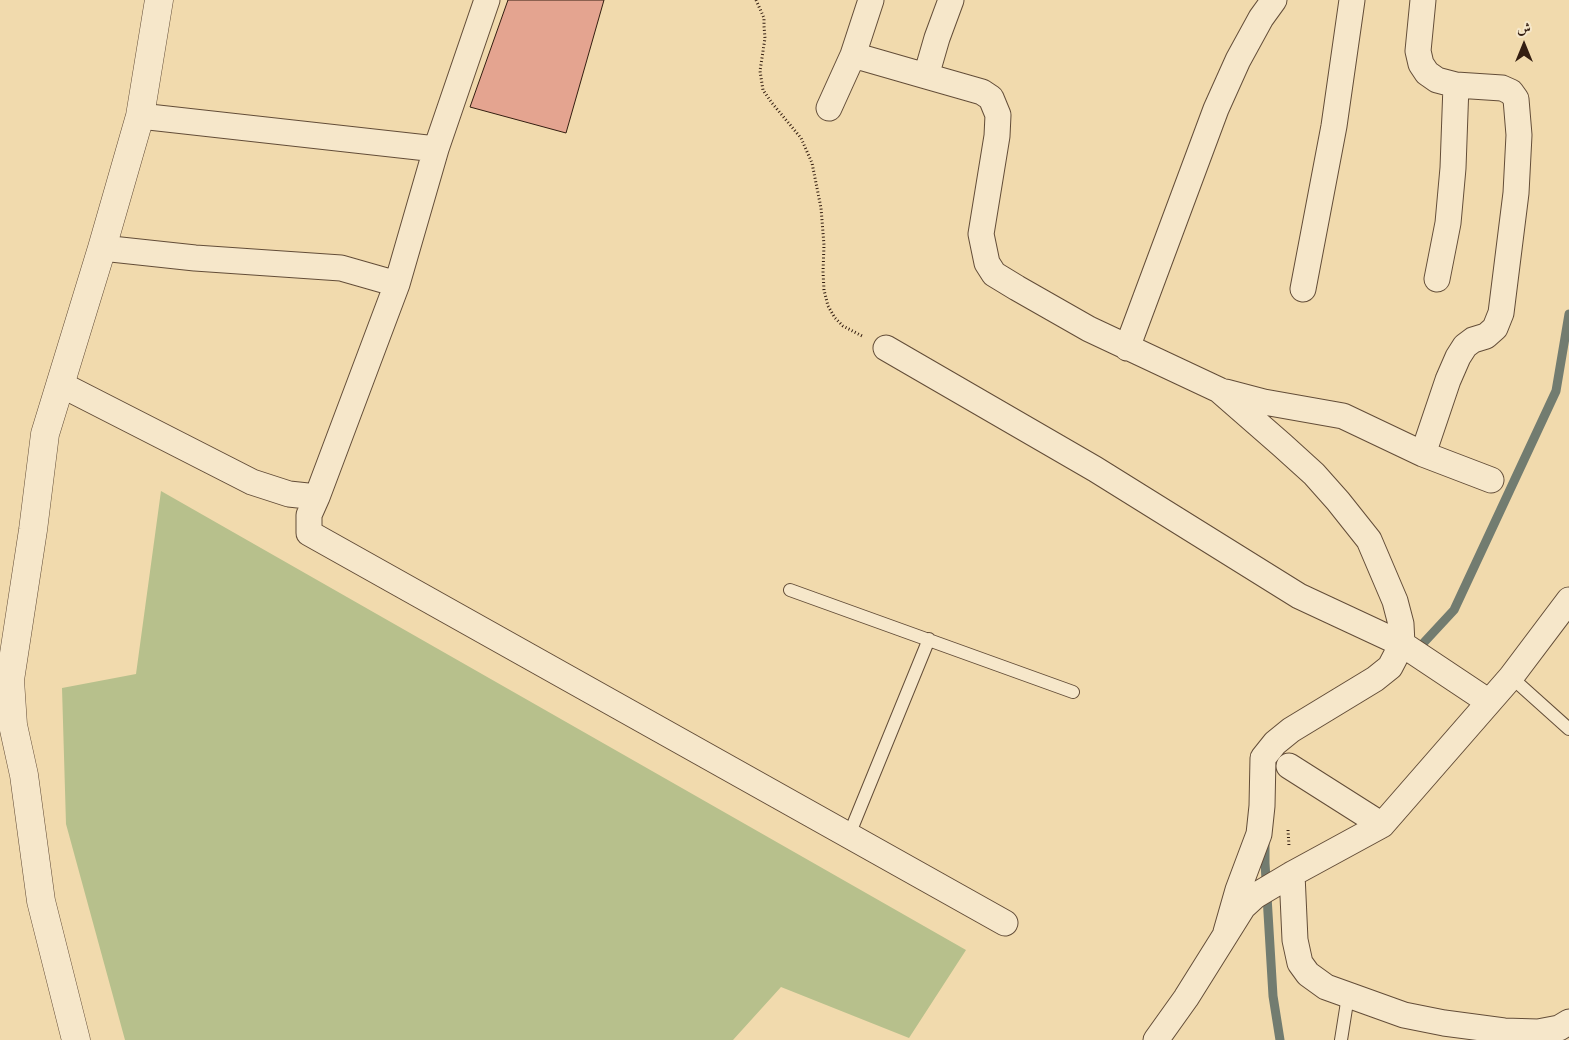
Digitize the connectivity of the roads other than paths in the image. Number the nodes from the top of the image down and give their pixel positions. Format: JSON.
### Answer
{"nodes":[{"id":1,"x":159,"y":0,"type":"edge"},
{"id":2,"x":487,"y":0,"type":"edge"},
{"id":3,"x":871,"y":0,"type":"edge"},
{"id":4,"x":951,"y":0,"type":"edge"},
{"id":5,"x":1274,"y":0,"type":"edge"},
{"id":6,"x":1352,"y":0,"type":"edge"},
{"id":7,"x":1422,"y":0,"type":"edge"},
{"id":8,"x":853,"y":55,"type":"junction"},
{"id":9,"x":926,"y":76,"type":"junction"},
{"id":10,"x":1456,"y":85,"type":"junction"},
{"id":11,"x":829,"y":108,"type":"dead end"},
{"id":12,"x":140,"y":116,"type":"junction"},
{"id":13,"x":436,"y":149,"type":"junction"},
{"id":14,"x":102,"y":248,"type":"junction"},
{"id":15,"x":1437,"y":279,"type":"dead end"},
{"id":16,"x":397,"y":284,"type":"junction"},
{"id":17,"x":1303,"y":289,"type":"dead end"},
{"id":18,"x":886,"y":348,"type":"road end"},
{"id":19,"x":1127,"y":348,"type":"junction"},
{"id":20,"x":60,"y":384,"type":"junction"},
{"id":21,"x":1219,"y":390,"type":"junction"},
{"id":22,"x":1423,"y":454,"type":"junction"},
{"id":23,"x":1491,"y":480,"type":"dead end"},
{"id":24,"x":317,"y":497,"type":"junction"},
{"id":25,"x":790,"y":590,"type":"dead end"},
{"id":26,"x":1569,"y":600,"type":"edge"},
{"id":27,"x":929,"y":639,"type":"junction"},
{"id":28,"x":1402,"y":644,"type":"junction"},
{"id":29,"x":1512,"y":677,"type":"junction"},
{"id":30,"x":1072,"y":692,"type":"dead end"},
{"id":31,"x":1489,"y":702,"type":"junction"},
{"id":32,"x":1569,"y":729,"type":"edge"},
{"id":33,"x":1289,"y":766,"type":"dead end"},
{"id":34,"x":1382,"y":825,"type":"junction"},
{"id":35,"x":849,"y":836,"type":"junction"},
{"id":36,"x":1288,"y":876,"type":"junction"},
{"id":37,"x":1005,"y":923,"type":"dead end"},
{"id":38,"x":1226,"y":932,"type":"junction"},
{"id":39,"x":1348,"y":996,"type":"junction"},
{"id":40,"x":1569,"y":1022,"type":"edge"},
{"id":41,"x":76,"y":1040,"type":"edge"},
{"id":42,"x":1156,"y":1040,"type":"edge"},
{"id":43,"x":1342,"y":1040,"type":"edge"}],
"edges":[{"from":1,"to":12,"type":"street"},
{"from":2,"to":13,"type":"street"},
{"from":3,"to":8,"type":"street"},
{"from":4,"to":9,"type":"street"},
{"from":5,"to":19,"type":"street"},
{"from":6,"to":17,"type":"street"},
{"from":7,"to":10,"type":"street"},
{"from":8,"to":9,"type":"street"},
{"from":8,"to":11,"type":"street"},
{"from":9,"to":19,"type":"street"},
{"from":10,"to":15,"type":"street"},
{"from":10,"to":22,"type":"street"},
{"from":12,"to":13,"type":"street"},
{"from":12,"to":14,"type":"street"},
{"from":13,"to":16,"type":"street"},
{"from":14,"to":16,"type":"street"},
{"from":14,"to":20,"type":"street"},
{"from":16,"to":24,"type":"street"},
{"from":18,"to":28,"type":"street"},
{"from":19,"to":21,"type":"street"},
{"from":20,"to":24,"type":"street"},
{"from":20,"to":41,"type":"street"},
{"from":21,"to":22,"type":"street"},
{"from":21,"to":28,"type":"street"},
{"from":22,"to":23,"type":"street"},
{"from":24,"to":35,"type":"street"},
{"from":25,"to":27,"type":"lane"},
{"from":26,"to":29,"type":"street"},
{"from":27,"to":30,"type":"lane"},
{"from":27,"to":35,"type":"lane"},
{"from":28,"to":31,"type":"street"},
{"from":28,"to":38,"type":"street"},
{"from":29,"to":31,"type":"street"},
{"from":29,"to":32,"type":"lane"},
{"from":31,"to":34,"type":"street"},
{"from":33,"to":34,"type":"street"},
{"from":34,"to":36,"type":"street"},
{"from":35,"to":37,"type":"street"},
{"from":36,"to":38,"type":"street"},
{"from":36,"to":39,"type":"street"},
{"from":38,"to":42,"type":"street"},
{"from":39,"to":40,"type":"street"},
{"from":39,"to":43,"type":"lane"}]}
